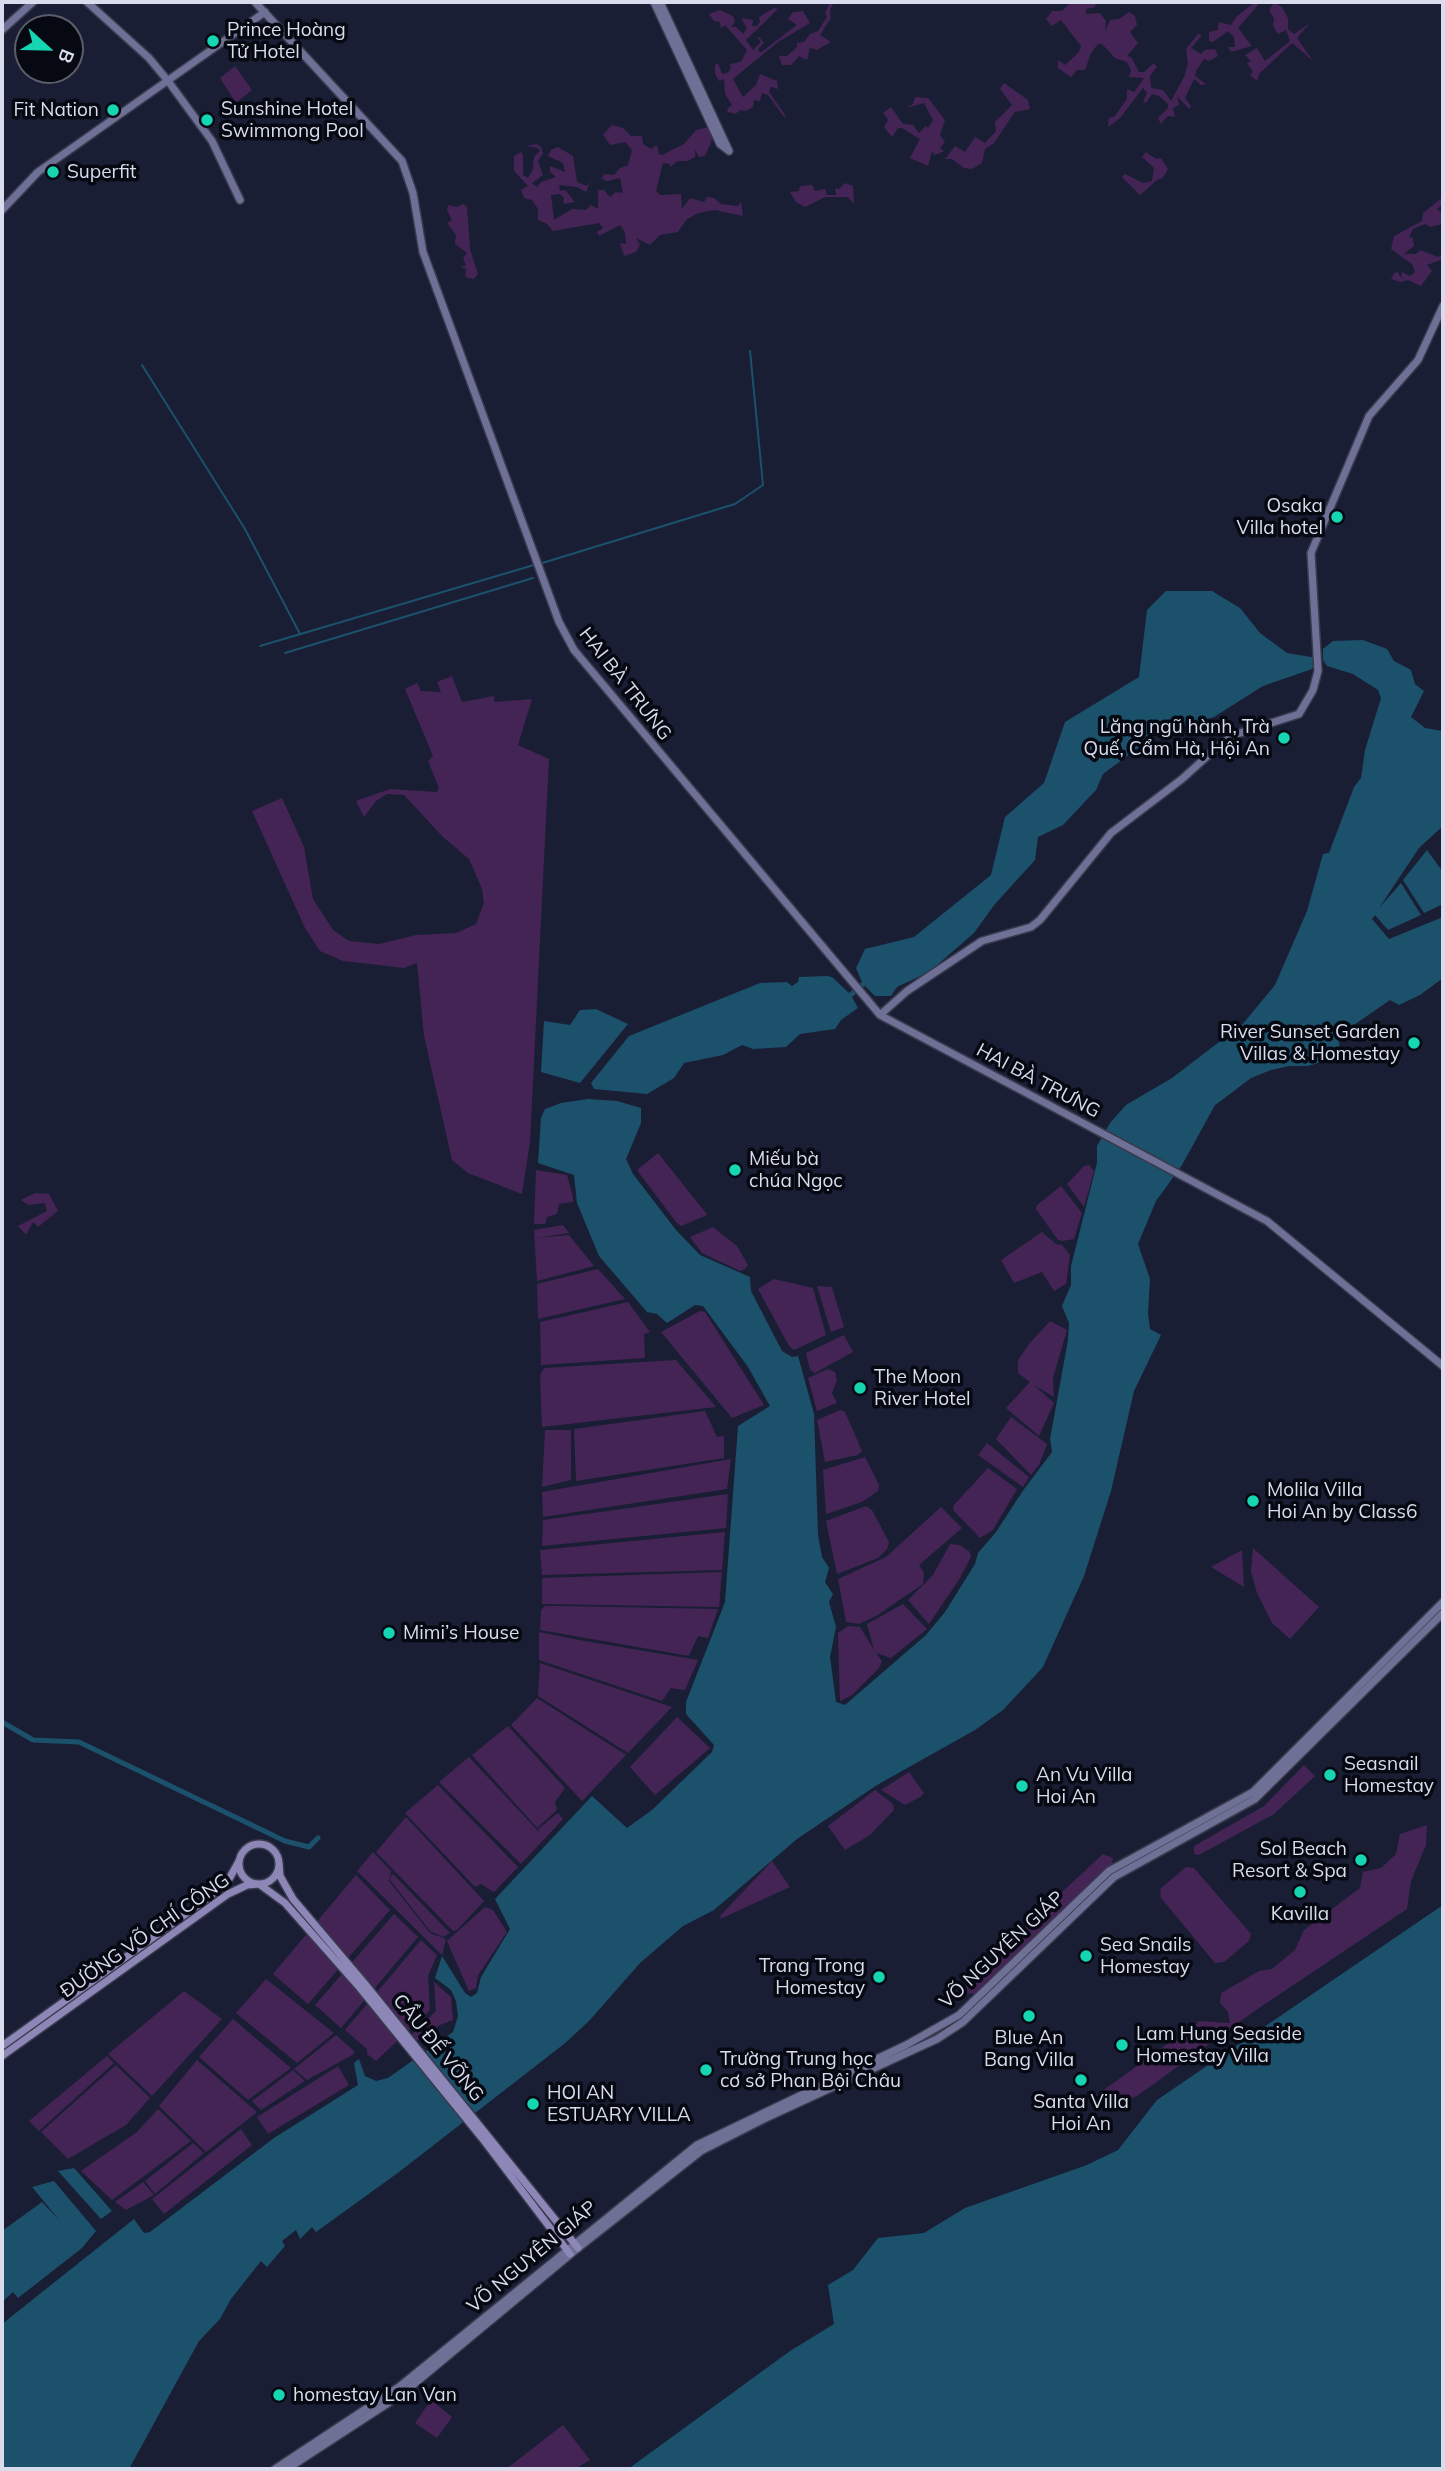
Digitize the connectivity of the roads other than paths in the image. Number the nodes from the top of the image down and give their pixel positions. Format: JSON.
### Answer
{"nodes":[{"id":1,"x":33,"y":2,"type":"edge"},
{"id":2,"x":87,"y":2,"type":"edge"},
{"id":3,"x":255,"y":2,"type":"edge"},
{"id":4,"x":654,"y":2,"type":"edge"},
{"id":5,"x":660,"y":2,"type":"edge"},
{"id":6,"x":265,"y":12,"type":"junction"},
{"id":7,"x":2,"y":30,"type":"edge"},
{"id":8,"x":168,"y":81,"type":"junction"},
{"id":9,"x":240,"y":200,"type":"dead end"},
{"id":10,"x":2,"y":210,"type":"edge"},
{"id":11,"x":1443,"y":306,"type":"edge"},
{"id":12,"x":880,"y":1015,"type":"junction"},
{"id":13,"x":1443,"y":1366,"type":"edge"},
{"id":14,"x":1443,"y":1602,"type":"edge"},
{"id":15,"x":1443,"y":1613,"type":"edge"},
{"id":16,"x":1344,"y":1708,"type":"junction"},
{"id":17,"x":239,"y":1861,"type":"junction"},
{"id":18,"x":279,"y":1863,"type":"junction"},
{"id":19,"x":259,"y":1884,"type":"junction"},
{"id":20,"x":363,"y":1986,"type":"junction"},
{"id":21,"x":2,"y":2046,"type":"edge"},
{"id":22,"x":2,"y":2056,"type":"edge"},
{"id":23,"x":484,"y":2135,"type":"junction"},
{"id":24,"x":576,"y":2245,"type":"junction"},
{"id":25,"x":568,"y":2251,"type":"junction"},
{"id":26,"x":311,"y":2449,"type":"junction"},
{"id":27,"x":275,"y":2469,"type":"edge"},
{"id":28,"x":287,"y":2469,"type":"edge"}],
"edges":[{"from":1,"to":7,"type":"street"},
{"from":2,"to":8,"type":"street"},
{"from":3,"to":6,"type":"street","name":"HAI BÀ TRƯNG"},
{"from":4,"to":5,"type":"street"},
{"from":6,"to":8,"type":"street"},
{"from":6,"to":12,"type":"street","name":"HAI BÀ TRƯNG"},
{"from":8,"to":9,"type":"street"},
{"from":8,"to":10,"type":"street"},
{"from":11,"to":12,"type":"street"},
{"from":12,"to":13,"type":"street","name":"HAI BÀ TRƯNG"},
{"from":14,"to":16,"type":"street","name":"VÕ NGUYÊN GIÁP"},
{"from":15,"to":16,"type":"street","name":"VÕ NGUYÊN GIÁP"},
{"from":16,"to":24,"type":"street","name":"VÕ NGUYÊN GIÁP"},
{"from":17,"to":18,"type":"main road"},
{"from":17,"to":19,"type":"main road"},
{"from":17,"to":21,"type":"main road","name":"ĐƯỜNG VÕ CHÍ CÔNG"},
{"from":18,"to":19,"type":"main road"},
{"from":18,"to":20,"type":"main road"},
{"from":19,"to":20,"type":"main road","name":"ĐƯỜNG VÕ CHÍ CÔNG"},
{"from":19,"to":22,"type":"main road","name":"ĐƯỜNG VÕ CHÍ CÔNG"},
{"from":20,"to":23,"type":"main road","name":"CẦU ĐẾ VÕNG"},
{"from":23,"to":24,"type":"main road"},
{"from":23,"to":25,"type":"main road"},
{"from":24,"to":25,"type":"street","name":"VÕ NGUYÊN GIÁP"},
{"from":25,"to":26,"type":"street","name":"VÕ NGUYÊN GIÁP"},
{"from":26,"to":27,"type":"street","name":"VÕ NGUYÊN GIÁP"},
{"from":26,"to":28,"type":"street","name":"VÕ NGUYÊN GIÁP"}]}
